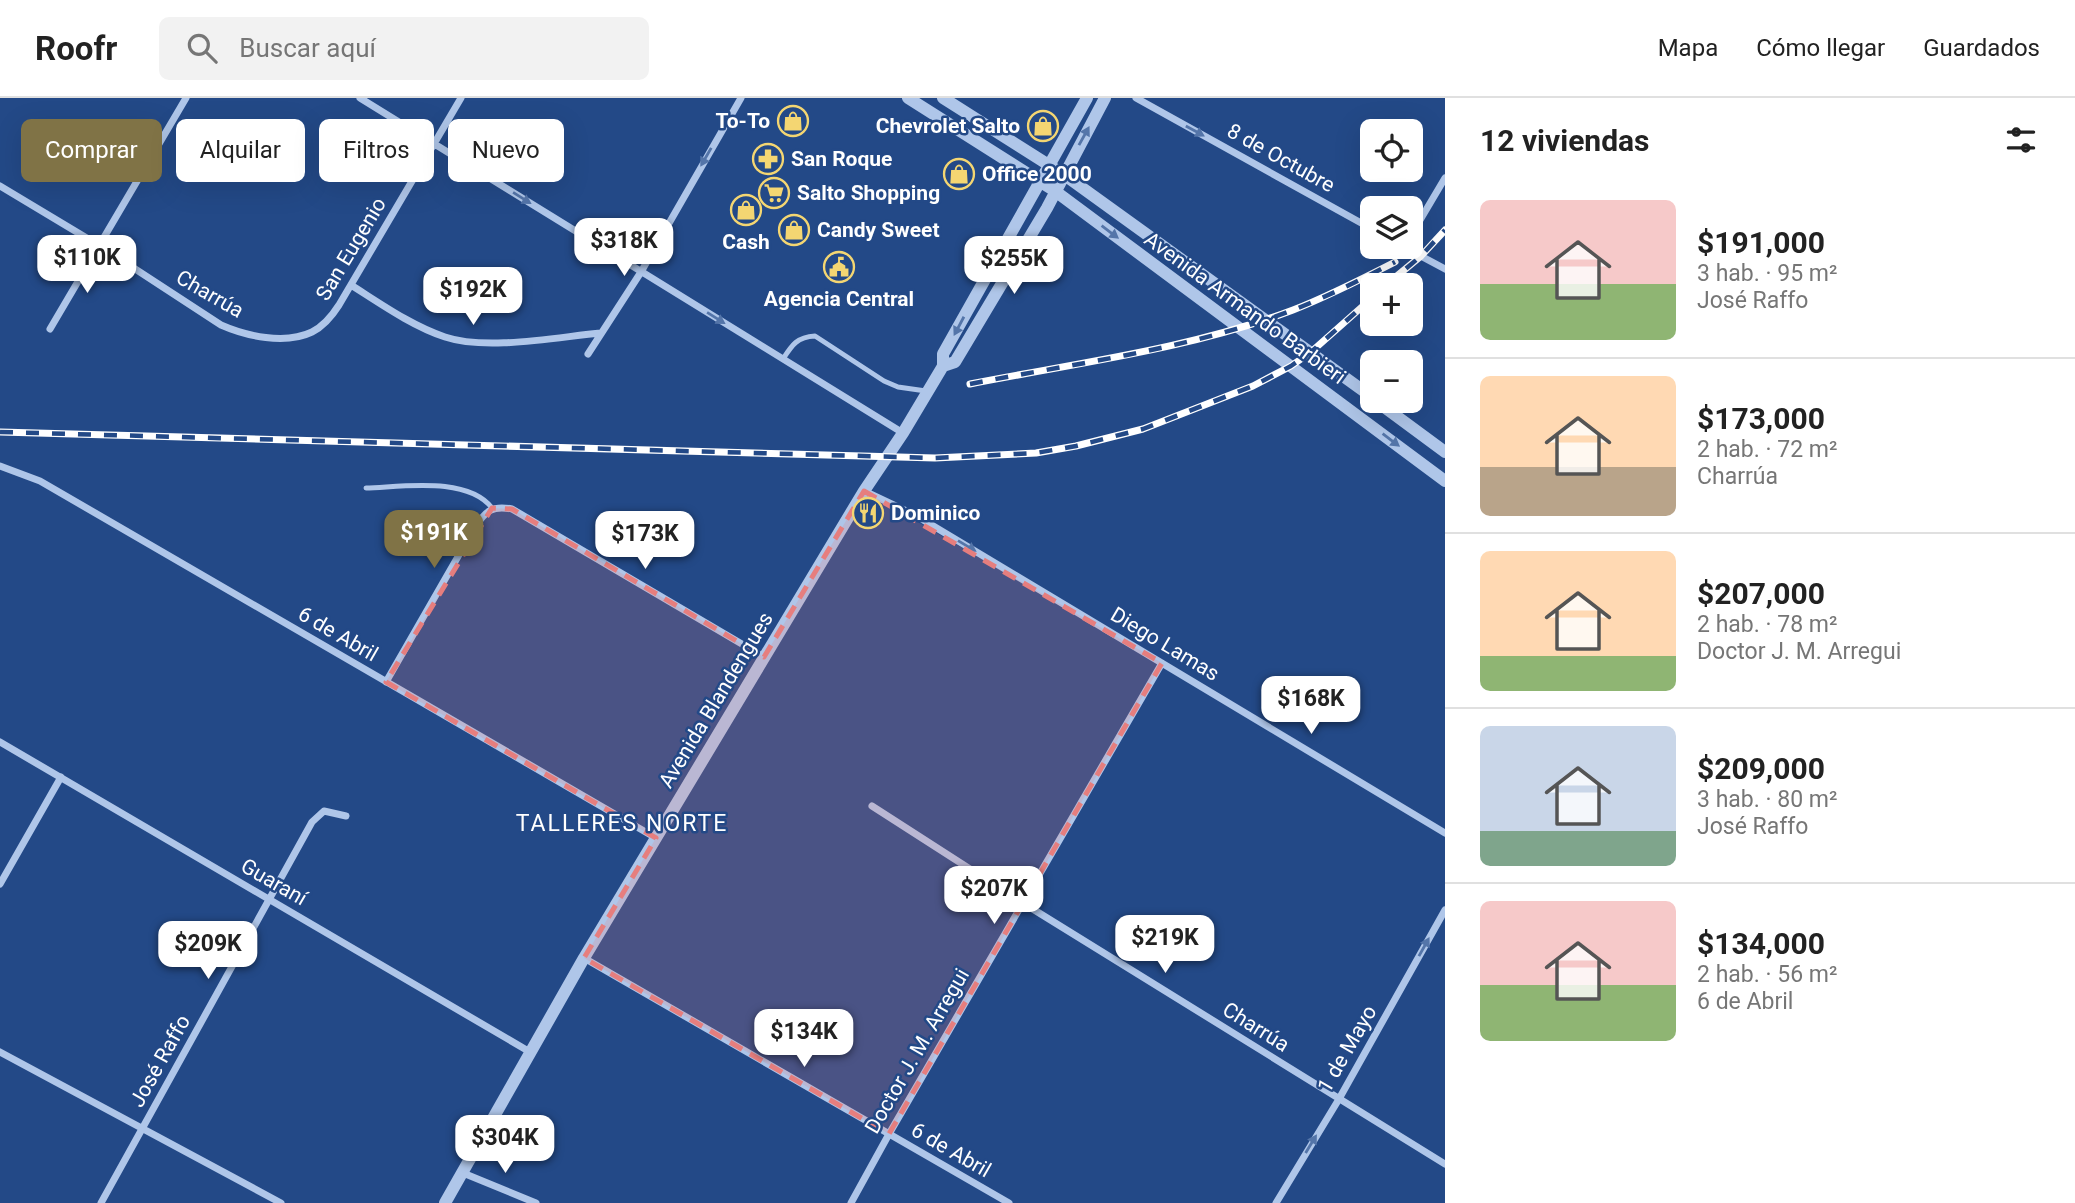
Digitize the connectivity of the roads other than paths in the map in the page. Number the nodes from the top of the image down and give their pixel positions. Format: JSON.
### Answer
{"nodes":[{"id":1,"x":186,"y":98,"type":"edge"},
{"id":2,"x":360,"y":98,"type":"edge"},
{"id":3,"x":461,"y":98,"type":"edge"},
{"id":4,"x":741,"y":98,"type":"edge"},
{"id":5,"x":908,"y":98,"type":"edge"},
{"id":6,"x":943,"y":98,"type":"edge"},
{"id":7,"x":1087,"y":98,"type":"edge"},
{"id":8,"x":1105,"y":98,"type":"edge"},
{"id":9,"x":1136,"y":98,"type":"edge"},
{"id":10,"x":394,"y":119,"type":"edge"},
{"id":11,"x":434,"y":144,"type":"joint"},
{"id":12,"x":1049,"y":165,"type":"junction"},
{"id":13,"x":1063,"y":174,"type":"junction"},
{"id":14,"x":1445,"y":178,"type":"edge"},
{"id":15,"x":1040,"y":181,"type":"junction"},
{"id":16,"x":412,"y":182,"type":"edge"},
{"id":17,"x":0,"y":186,"type":"edge"},
{"id":18,"x":1055,"y":191,"type":"junction"},
{"id":19,"x":1423,"y":215,"type":"edge"},
{"id":20,"x":1360,"y":222,"type":"edge"},
{"id":21,"x":100,"y":246,"type":"junction"},
{"id":22,"x":1423,"y":257,"type":"edge"},
{"id":23,"x":1445,"y":269,"type":"edge"},
{"id":24,"x":640,"y":272,"type":"junction"},
{"id":25,"x":351,"y":285,"type":"junction"},
{"id":26,"x":50,"y":329,"type":"dead end"},
{"id":27,"x":601,"y":333,"type":"junction"},
{"id":28,"x":262,"y":336,"type":"joint"},
{"id":29,"x":588,"y":354,"type":"dead end"},
{"id":30,"x":783,"y":359,"type":"junction"},
{"id":31,"x":943,"y":366,"type":"junction"},
{"id":32,"x":1360,"y":388,"type":"edge"},
{"id":33,"x":928,"y":391,"type":"junction"},
{"id":34,"x":1393,"y":413,"type":"edge"},
{"id":35,"x":903,"y":433,"type":"junction"},
{"id":36,"x":1445,"y":452,"type":"edge"},
{"id":37,"x":0,"y":466,"type":"edge"},
{"id":38,"x":1445,"y":481,"type":"edge"},
{"id":39,"x":366,"y":488,"type":"dead end"},
{"id":40,"x":864,"y":491,"type":"junction"},
{"id":41,"x":492,"y":508,"type":"junction"},
{"id":42,"x":764,"y":657,"type":"junction"},
{"id":43,"x":1162,"y":663,"type":"junction"},
{"id":44,"x":386,"y":682,"type":"junction"},
{"id":45,"x":0,"y":742,"type":"edge"},
{"id":46,"x":61,"y":777,"type":"junction"},
{"id":47,"x":872,"y":806,"type":"dead end"},
{"id":48,"x":346,"y":816,"type":"dead end"},
{"id":49,"x":1445,"y":834,"type":"edge"},
{"id":50,"x":656,"y":838,"type":"junction"},
{"id":51,"x":0,"y":884,"type":"edge"},
{"id":52,"x":269,"y":899,"type":"junction"},
{"id":53,"x":1023,"y":903,"type":"junction"},
{"id":54,"x":1445,"y":910,"type":"edge"},
{"id":55,"x":584,"y":958,"type":"junction"},
{"id":56,"x":0,"y":1052,"type":"edge"},
{"id":57,"x":530,"y":1052,"type":"junction"},
{"id":58,"x":1339,"y":1099,"type":"junction"},
{"id":59,"x":142,"y":1129,"type":"junction"},
{"id":60,"x":889,"y":1134,"type":"junction"},
{"id":61,"x":1445,"y":1164,"type":"edge"},
{"id":62,"x":463,"y":1173,"type":"junction"},
{"id":63,"x":101,"y":1203,"type":"edge"},
{"id":64,"x":281,"y":1203,"type":"edge"},
{"id":65,"x":446,"y":1203,"type":"edge"},
{"id":66,"x":536,"y":1203,"type":"edge"},
{"id":67,"x":851,"y":1203,"type":"edge"},
{"id":68,"x":1009,"y":1203,"type":"edge"},
{"id":69,"x":1276,"y":1203,"type":"edge"}],
"edges":[{"from":1,"to":21,"type":"street"},
{"from":2,"to":10,"type":"street"},
{"from":3,"to":11,"type":"street","name":"San Eugenio"},
{"from":4,"to":24,"type":"street","one_way":true},
{"from":5,"to":15,"type":"street","name":"Avenida Armando Barbieri"},
{"from":6,"to":12,"type":"street","name":"Avenida Armando Barbieri"},
{"from":7,"to":12,"type":"street","name":"Avenida Blandengues"},
{"from":13,"to":8,"type":"street","name":"Avenida Blandengues","one_way":true},
{"from":9,"to":20,"type":"street","name":"8 de Octubre","one_way":true},
{"from":11,"to":24,"type":"street","one_way":true},
{"from":12,"to":13,"type":"street","name":"Avenida Armando Barbieri"},
{"from":12,"to":15,"type":"street","name":"Avenida Blandengues"},
{"from":13,"to":18,"type":"street","name":"Avenida Blandengues"},
{"from":13,"to":32,"type":"street","name":"Avenida Armando Barbieri"},
{"from":14,"to":19,"type":"street"},
{"from":15,"to":18,"type":"street","name":"Avenida Armando Barbieri"},
{"from":15,"to":31,"type":"street","name":"Avenida Blandengues","one_way":true},
{"from":16,"to":25,"type":"street","name":"San Eugenio"},
{"from":17,"to":21,"type":"street","name":"Charrúa"},
{"from":18,"to":31,"type":"street","name":"Avenida Blandengues"},
{"from":18,"to":38,"type":"street","name":"Avenida Armando Barbieri","one_way":true},
{"from":21,"to":26,"type":"street"},
{"from":21,"to":28,"type":"street","name":"Charrúa"},
{"from":22,"to":23,"type":"street"},
{"from":24,"to":27,"type":"street"},
{"from":24,"to":30,"type":"street","one_way":true},
{"from":25,"to":27,"type":"street"},
{"from":25,"to":28,"type":"street","name":"San Eugenio"},
{"from":27,"to":29,"type":"street"},
{"from":30,"to":33,"type":"lane"},
{"from":30,"to":35,"type":"street"},
{"from":31,"to":33,"type":"street","name":"Avenida Blandengues"},
{"from":33,"to":35,"type":"street","name":"Avenida Blandengues"},
{"from":34,"to":36,"type":"street"},
{"from":35,"to":40,"type":"street","name":"Avenida Blandengues"},
{"from":37,"to":44,"type":"street","name":"6 de Abril"},
{"from":39,"to":41,"type":"lane"},
{"from":40,"to":42,"type":"street","name":"Avenida Blandengues"},
{"from":40,"to":43,"type":"street","name":"Diego Lamas","one_way":true},
{"from":41,"to":42,"type":"street"},
{"from":41,"to":44,"type":"street"},
{"from":42,"to":50,"type":"street","name":"Avenida Blandengues"},
{"from":43,"to":49,"type":"street","name":"Diego Lamas"},
{"from":43,"to":53,"type":"street","name":"Doctor J. M. Arregui"},
{"from":44,"to":50,"type":"street","name":"6 de Abril"},
{"from":45,"to":46,"type":"street","name":"Guaraní"},
{"from":46,"to":51,"type":"street"},
{"from":46,"to":52,"type":"street","name":"Guaraní"},
{"from":47,"to":53,"type":"street","name":"Charrúa"},
{"from":48,"to":52,"type":"street","name":"José Raffo"},
{"from":50,"to":55,"type":"street","name":"Avenida Blandengues"},
{"from":52,"to":57,"type":"street","name":"Guaraní"},
{"from":52,"to":59,"type":"street","name":"José Raffo"},
{"from":53,"to":58,"type":"street","name":"Charrúa"},
{"from":53,"to":60,"type":"street","name":"Doctor J. M. Arregui"},
{"from":58,"to":54,"type":"street","name":"1 de Mayo","one_way":true},
{"from":55,"to":57,"type":"street","name":"Avenida Blandengues"},
{"from":55,"to":60,"type":"street","name":"6 de Abril"},
{"from":56,"to":59,"type":"street"},
{"from":57,"to":62,"type":"street","name":"Avenida Blandengues"},
{"from":58,"to":61,"type":"street","name":"Charrúa"},
{"from":69,"to":58,"type":"street","name":"1 de Mayo","one_way":true},
{"from":59,"to":63,"type":"street","name":"José Raffo"},
{"from":59,"to":64,"type":"street"},
{"from":60,"to":67,"type":"street","name":"Doctor J. M. Arregui"},
{"from":60,"to":68,"type":"street","name":"6 de Abril"},
{"from":62,"to":65,"type":"street","name":"Avenida Blandengues"},
{"from":62,"to":66,"type":"street"}]}
